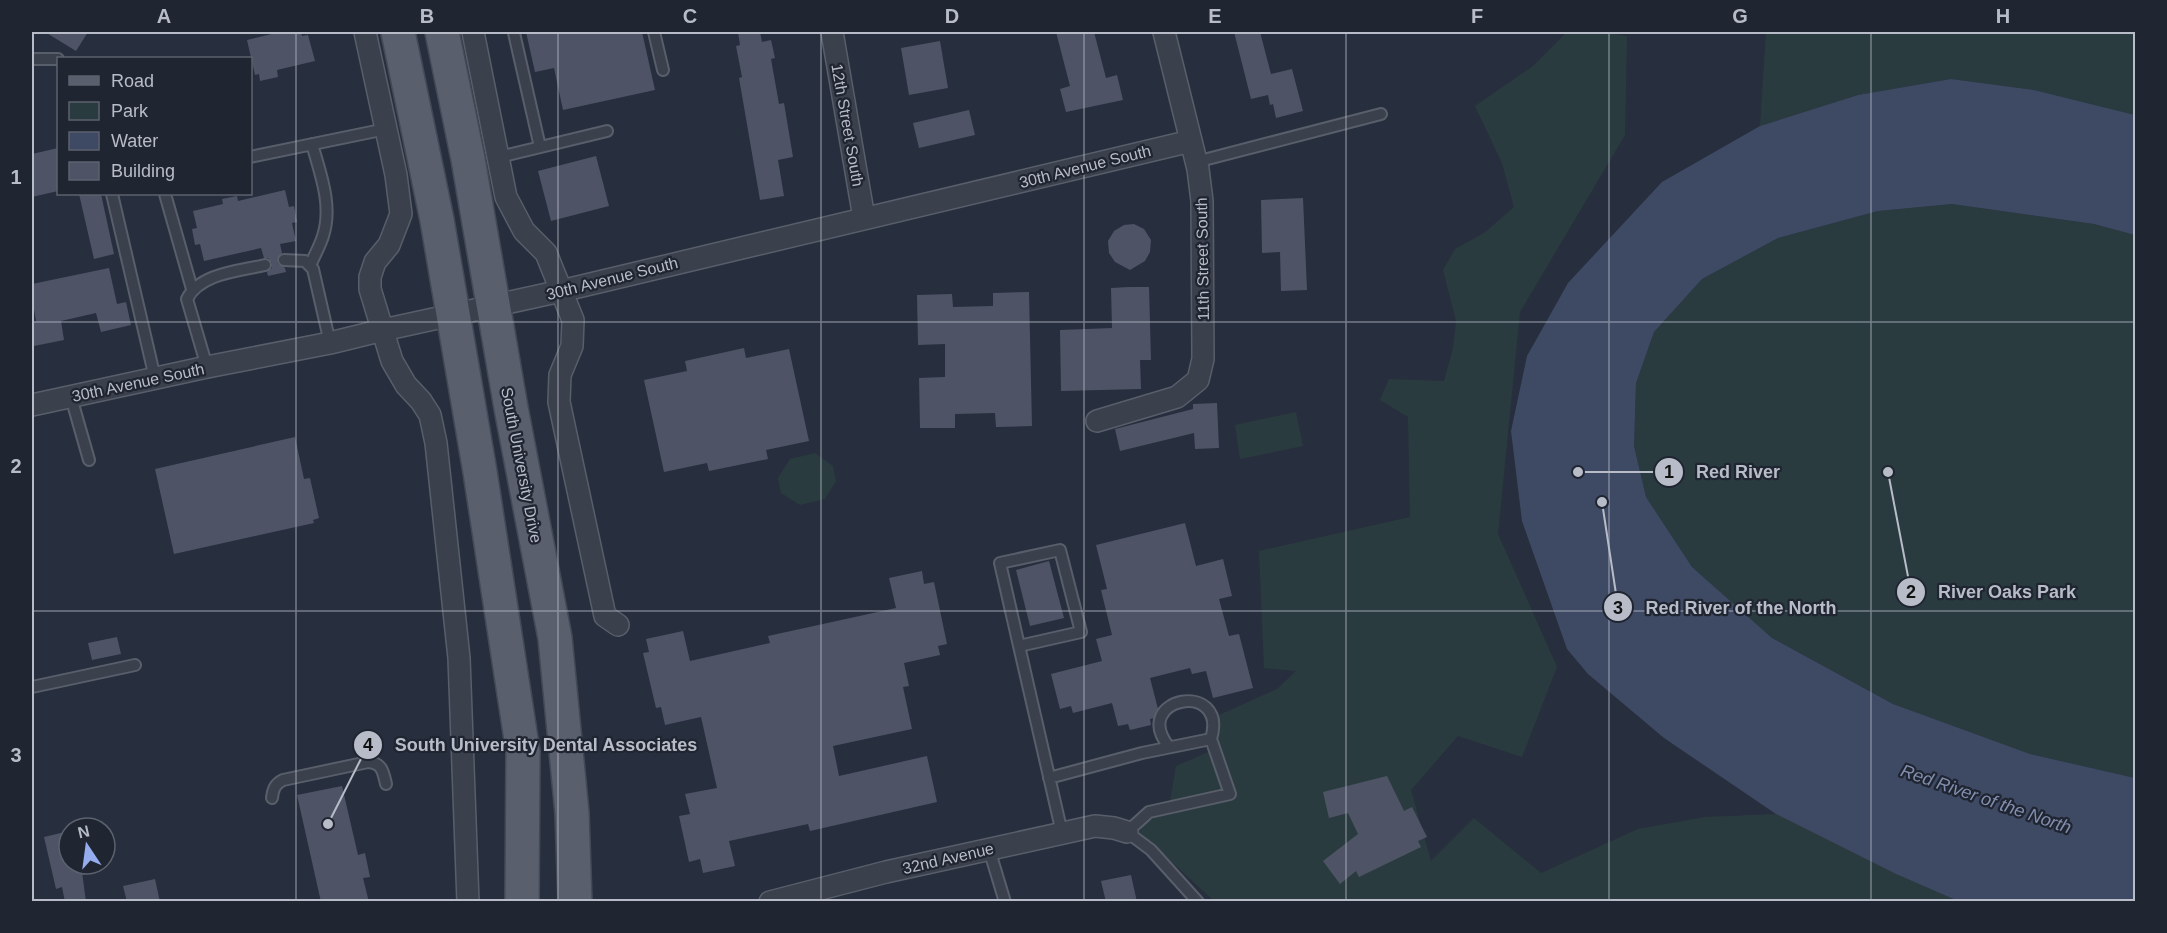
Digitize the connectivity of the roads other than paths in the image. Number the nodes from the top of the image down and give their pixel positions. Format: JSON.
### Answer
{"nodes":[{"id":1,"x":365,"y":32,"type":"edge"},
{"id":2,"x":398,"y":32,"type":"edge"},
{"id":3,"x":442,"y":32,"type":"edge"},
{"id":4,"x":472,"y":32,"type":"edge"},
{"id":5,"x":654,"y":32,"type":"edge"},
{"id":6,"x":832,"y":32,"type":"edge"},
{"id":7,"x":1164,"y":32,"type":"edge"},
{"id":8,"x":514,"y":33,"type":"edge"},
{"id":9,"x":32,"y":58,"type":"edge"},
{"id":10,"x":57,"y":59,"type":"edge"},
{"id":11,"x":663,"y":70,"type":"dead end"},
{"id":12,"x":1381,"y":114,"type":"dead end"},
{"id":13,"x":386,"y":129,"type":"junction"},
{"id":14,"x":607,"y":131,"type":"dead end"},
{"id":15,"x":1191,"y":141,"type":"junction"},
{"id":16,"x":312,"y":144,"type":"junction"},
{"id":17,"x":540,"y":147,"type":"junction"},
{"id":18,"x":252,"y":157,"type":"edge"},
{"id":19,"x":499,"y":157,"type":"junction"},
{"id":20,"x":1196,"y":162,"type":"junction"},
{"id":21,"x":112,"y":195,"type":"edge"},
{"id":22,"x":165,"y":195,"type":"edge"},
{"id":23,"x":864,"y":218,"type":"junction"},
{"id":24,"x":284,"y":260,"type":"dead end"},
{"id":25,"x":265,"y":265,"type":"dead end"},
{"id":26,"x":310,"y":266,"type":"junction"},
{"id":27,"x":192,"y":289,"type":"junction"},
{"id":28,"x":561,"y":291,"type":"junction"},
{"id":29,"x":493,"y":306,"type":"junction"},
{"id":30,"x":453,"y":315,"type":"junction"},
{"id":31,"x":383,"y":330,"type":"junction"},
{"id":32,"x":330,"y":343,"type":"junction"},
{"id":33,"x":207,"y":367,"type":"junction"},
{"id":34,"x":155,"y":378,"type":"junction"},
{"id":35,"x":71,"y":397,"type":"junction"},
{"id":36,"x":32,"y":402,"type":"edge"},
{"id":37,"x":1097,"y":421,"type":"dead end"},
{"id":38,"x":89,"y":460,"type":"dead end"},
{"id":39,"x":618,"y":625,"type":"dead end"},
{"id":40,"x":1019,"y":646,"type":"junction"},
{"id":41,"x":135,"y":664,"type":"dead end"},
{"id":42,"x":32,"y":687,"type":"edge"},
{"id":43,"x":1211,"y":739,"type":"junction"},
{"id":44,"x":1169,"y":747,"type":"junction"},
{"id":45,"x":1049,"y":778,"type":"junction"},
{"id":46,"x":386,"y":784,"type":"dead end"},
{"id":47,"x":272,"y":798,"type":"dead end"},
{"id":48,"x":1127,"y":832,"type":"junction"},
{"id":49,"x":1062,"y":833,"type":"junction"},
{"id":50,"x":989,"y":849,"type":"junction"},
{"id":51,"x":824,"y":894,"type":"edge"},
{"id":52,"x":468,"y":902,"type":"edge"},
{"id":53,"x":522,"y":902,"type":"edge"},
{"id":54,"x":575,"y":902,"type":"edge"},
{"id":55,"x":770,"y":902,"type":"edge"},
{"id":56,"x":1005,"y":902,"type":"edge"},
{"id":57,"x":1198,"y":902,"type":"edge"}],
"edges":[{"from":1,"to":13,"type":"street"},
{"from":2,"to":30,"type":"main road"},
{"from":3,"to":29,"type":"main road","name":"South University Drive"},
{"from":4,"to":19,"type":"street"},
{"from":5,"to":11,"type":"lane"},
{"from":6,"to":23,"type":"street","name":"12th Street South"},
{"from":7,"to":15,"type":"street","name":"11th Street South"},
{"from":8,"to":17,"type":"lane"},
{"from":9,"to":10,"type":"lane"},
{"from":12,"to":20,"type":"lane"},
{"from":13,"to":16,"type":"lane"},
{"from":13,"to":31,"type":"street"},
{"from":14,"to":17,"type":"lane"},
{"from":15,"to":20,"type":"street","name":"11th Street South"},
{"from":15,"to":23,"type":"street","name":"30th Avenue South"},
{"from":16,"to":18,"type":"lane"},
{"from":16,"to":26,"type":"lane"},
{"from":17,"to":19,"type":"lane"},
{"from":19,"to":28,"type":"street"},
{"from":20,"to":37,"type":"street","name":"11th Street South"},
{"from":21,"to":34,"type":"lane"},
{"from":22,"to":27,"type":"lane"},
{"from":23,"to":28,"type":"street","name":"30th Avenue South"},
{"from":24,"to":26,"type":"lane"},
{"from":25,"to":27,"type":"lane"},
{"from":26,"to":32,"type":"lane"},
{"from":27,"to":33,"type":"lane"},
{"from":28,"to":29,"type":"street","name":"30th Avenue South"},
{"from":28,"to":39,"type":"street"},
{"from":29,"to":30,"type":"street","name":"30th Avenue South"},
{"from":29,"to":54,"type":"main road","name":"South University Drive"},
{"from":30,"to":31,"type":"street","name":"30th Avenue South"},
{"from":30,"to":53,"type":"main road"},
{"from":31,"to":32,"type":"street","name":"30th Avenue South"},
{"from":31,"to":52,"type":"street"},
{"from":32,"to":33,"type":"street","name":"30th Avenue South"},
{"from":33,"to":34,"type":"street","name":"30th Avenue South"},
{"from":34,"to":35,"type":"street","name":"30th Avenue South"},
{"from":35,"to":36,"type":"street","name":"30th Avenue South"},
{"from":35,"to":38,"type":"lane"},
{"from":40,"to":40,"type":"lane"},
{"from":40,"to":45,"type":"lane"},
{"from":41,"to":42,"type":"lane"},
{"from":43,"to":44,"type":"lane"},
{"from":43,"to":44,"type":"lane"},
{"from":43,"to":48,"type":"lane"},
{"from":44,"to":45,"type":"lane"},
{"from":45,"to":49,"type":"lane"},
{"from":46,"to":47,"type":"lane"},
{"from":48,"to":49,"type":"street","name":"32nd Avenue"},
{"from":48,"to":57,"type":"lane"},
{"from":49,"to":50,"type":"street","name":"32nd Avenue"},
{"from":50,"to":51,"type":"street","name":"32nd Avenue"},
{"from":50,"to":56,"type":"lane"},
{"from":51,"to":55,"type":"street","name":"32nd Avenue"}]}
